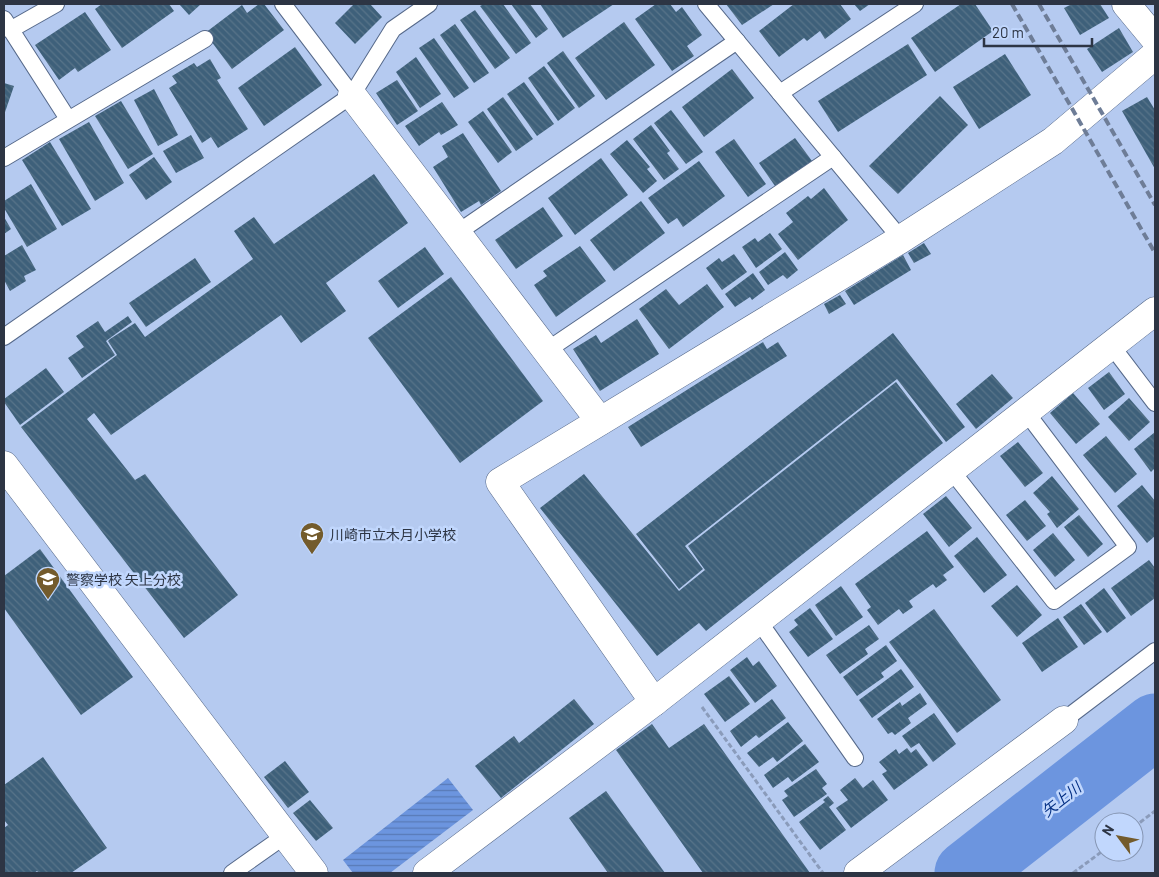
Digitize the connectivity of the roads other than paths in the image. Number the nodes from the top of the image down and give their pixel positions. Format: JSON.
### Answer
{"nodes":[{"id":1,"x":56,"y":4,"type":"edge"},
{"id":2,"x":283,"y":4,"type":"edge"},
{"id":3,"x":706,"y":4,"type":"edge"},
{"id":4,"x":915,"y":4,"type":"edge"},
{"id":5,"x":1126,"y":4,"type":"edge"},
{"id":6,"x":418,"y":7,"type":"edge"},
{"id":7,"x":7,"y":25,"type":"edge"},
{"id":8,"x":205,"y":39,"type":"dead end"},
{"id":9,"x":1155,"y":39,"type":"edge"},
{"id":10,"x":737,"y":42,"type":"junction"},
{"id":11,"x":1155,"y":55,"type":"edge"},
{"id":12,"x":780,"y":93,"type":"junction"},
{"id":13,"x":352,"y":95,"type":"junction"},
{"id":14,"x":68,"y":119,"type":"junction"},
{"id":15,"x":4,"y":158,"type":"edge"},
{"id":16,"x":833,"y":158,"type":"junction"},
{"id":17,"x":457,"y":233,"type":"junction"},
{"id":18,"x":901,"y":239,"type":"junction"},
{"id":19,"x":1155,"y":311,"type":"edge"},
{"id":20,"x":4,"y":337,"type":"edge"},
{"id":21,"x":1112,"y":345,"type":"junction"},
{"id":22,"x":546,"y":351,"type":"junction"},
{"id":23,"x":1155,"y":402,"type":"edge"},
{"id":24,"x":1026,"y":412,"type":"junction"},
{"id":25,"x":600,"y":422,"type":"junction"},
{"id":26,"x":951,"y":470,"type":"junction"},
{"id":27,"x":7,"y":477,"type":"edge"},
{"id":28,"x":758,"y":620,"type":"junction"},
{"id":29,"x":1155,"y":651,"type":"edge"},
{"id":30,"x":654,"y":702,"type":"junction"},
{"id":31,"x":1064,"y":720,"type":"joint"},
{"id":32,"x":855,"y":758,"type":"dead end"},
{"id":33,"x":286,"y":835,"type":"junction"},
{"id":34,"x":232,"y":873,"type":"edge"},
{"id":35,"x":314,"y":873,"type":"edge"},
{"id":36,"x":427,"y":873,"type":"edge"},
{"id":37,"x":858,"y":873,"type":"edge"}],
"edges":[{"from":1,"to":7,"type":"lane"},
{"from":2,"to":13,"type":"lane"},
{"from":3,"to":10,"type":"lane"},
{"from":4,"to":12,"type":"lane"},
{"from":5,"to":9,"type":"street"},
{"from":6,"to":13,"type":"lane"},
{"from":7,"to":14,"type":"lane"},
{"from":8,"to":14,"type":"lane"},
{"from":10,"to":12,"type":"lane"},
{"from":10,"to":17,"type":"lane"},
{"from":11,"to":18,"type":"street"},
{"from":12,"to":16,"type":"lane"},
{"from":13,"to":17,"type":"street"},
{"from":13,"to":20,"type":"lane"},
{"from":14,"to":15,"type":"lane"},
{"from":16,"to":18,"type":"lane"},
{"from":16,"to":22,"type":"lane"},
{"from":17,"to":22,"type":"street"},
{"from":18,"to":25,"type":"street"},
{"from":19,"to":21,"type":"street"},
{"from":21,"to":23,"type":"lane"},
{"from":21,"to":24,"type":"street"},
{"from":22,"to":25,"type":"street"},
{"from":24,"to":26,"type":"street"},
{"from":24,"to":26,"type":"lane"},
{"from":25,"to":30,"type":"street"},
{"from":26,"to":28,"type":"street"},
{"from":27,"to":33,"type":"street"},
{"from":28,"to":30,"type":"street"},
{"from":28,"to":32,"type":"lane"},
{"from":29,"to":31,"type":"lane"},
{"from":30,"to":36,"type":"street"},
{"from":31,"to":37,"type":"street"},
{"from":33,"to":34,"type":"lane"},
{"from":33,"to":35,"type":"street"}]}
